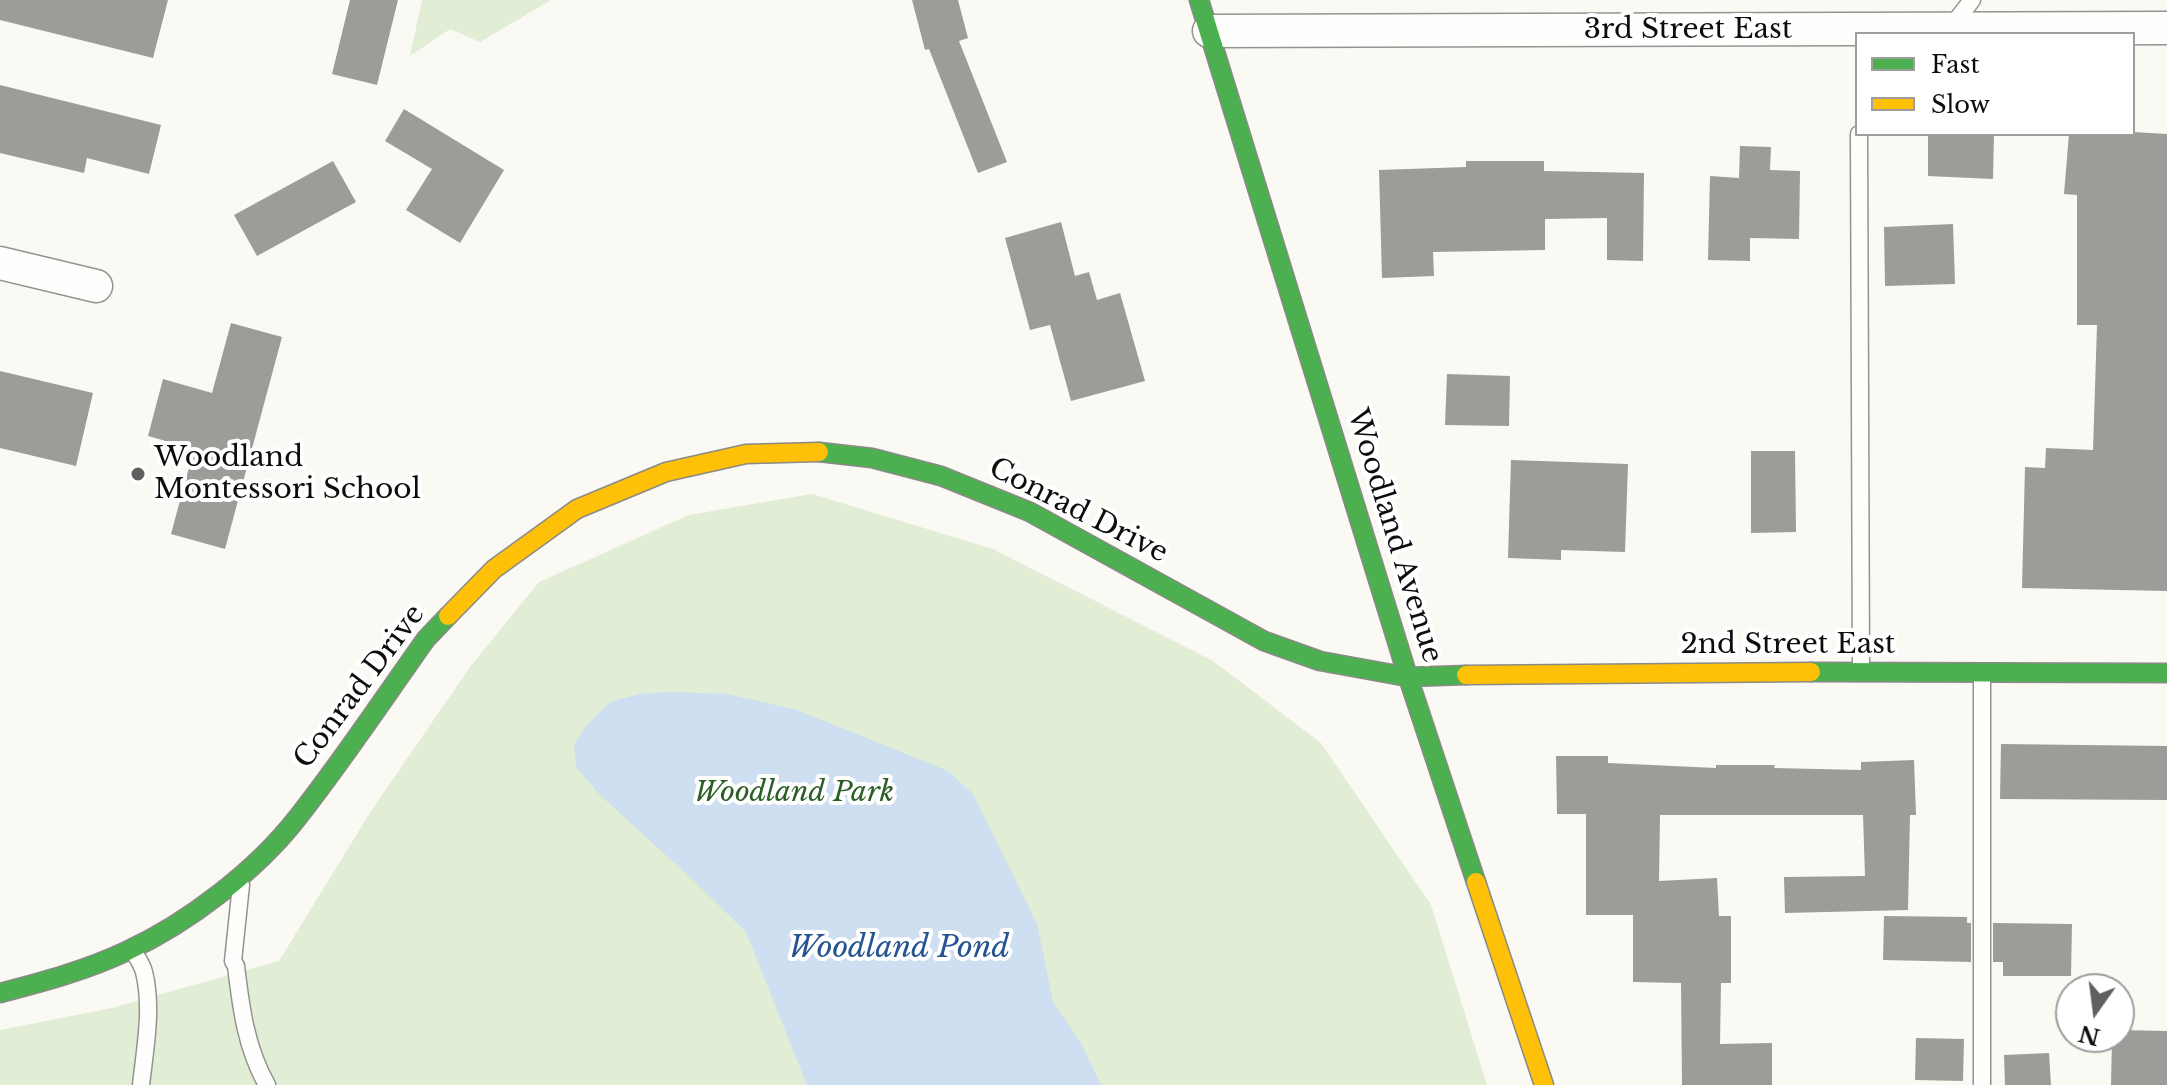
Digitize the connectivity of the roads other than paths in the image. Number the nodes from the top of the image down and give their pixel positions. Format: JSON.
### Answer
{"nodes":[{"id":1,"x":1199,"y":0,"type":"edge"},
{"id":2,"x":1972,"y":0,"type":"edge"},
{"id":3,"x":1648,"y":15,"type":"edge"},
{"id":4,"x":2167,"y":28,"type":"edge"},
{"id":5,"x":1209,"y":31,"type":"junction"},
{"id":6,"x":1947,"y":31,"type":"edge"},
{"id":7,"x":1859,"y":136,"type":"edge"},
{"id":8,"x":0,"y":263,"type":"edge"},
{"id":9,"x":96,"y":286,"type":"dead end"},
{"id":10,"x":1861,"y":672,"type":"junction"},
{"id":11,"x":1982,"y":673,"type":"junction"},
{"id":12,"x":2167,"y":673,"type":"edge"},
{"id":13,"x":1408,"y":677,"type":"junction"},
{"id":14,"x":242,"y":875,"type":"junction"},
{"id":15,"x":131,"y":948,"type":"junction"},
{"id":16,"x":0,"y":993,"type":"edge"},
{"id":17,"x":141,"y":1085,"type":"edge"},
{"id":18,"x":267,"y":1085,"type":"edge"},
{"id":19,"x":1544,"y":1085,"type":"edge"},
{"id":20,"x":1982,"y":1085,"type":"edge"}],
"edges":[{"from":1,"to":5,"type":"street","name":"Woodland Avenue"},
{"from":2,"to":6,"type":"lane"},
{"from":3,"to":5,"type":"street","name":"3rd Street East"},
{"from":3,"to":6,"type":"street","name":"3rd Street East"},
{"from":4,"to":6,"type":"street","name":"3rd Street East"},
{"from":5,"to":13,"type":"street","name":"Woodland Avenue"},
{"from":7,"to":10,"type":"lane"},
{"from":8,"to":9,"type":"street"},
{"from":10,"to":11,"type":"street","name":"2nd Street East"},
{"from":10,"to":13,"type":"street","name":"2nd Street East"},
{"from":11,"to":12,"type":"street","name":"2nd Street East"},
{"from":11,"to":20,"type":"lane"},
{"from":13,"to":14,"type":"street","name":"Conrad Drive"},
{"from":13,"to":19,"type":"street","name":"Woodland Avenue"},
{"from":14,"to":15,"type":"street","name":"Conrad Drive"},
{"from":14,"to":18,"type":"lane"},
{"from":15,"to":16,"type":"street","name":"Conrad Drive"},
{"from":15,"to":17,"type":"lane"}]}
